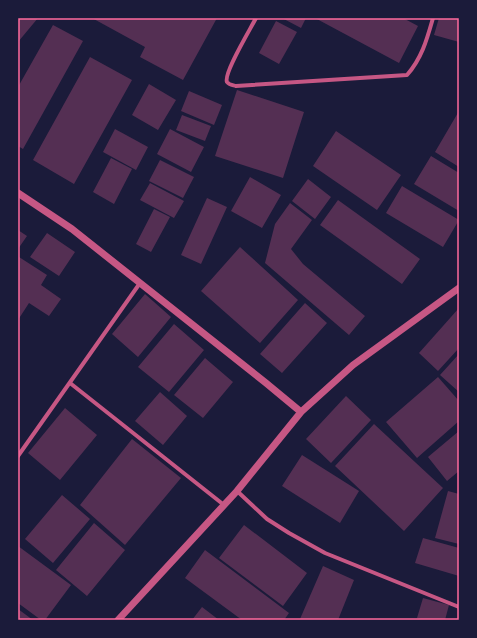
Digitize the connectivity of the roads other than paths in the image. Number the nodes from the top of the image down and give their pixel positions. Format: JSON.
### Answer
{"nodes":[{"id":1,"x":256,"y":18,"type":"edge"},
{"id":2,"x":433,"y":18,"type":"edge"},
{"id":3,"x":18,"y":193,"type":"edge"},
{"id":4,"x":140,"y":283,"type":"junction"},
{"id":5,"x":459,"y":288,"type":"edge"},
{"id":6,"x":70,"y":383,"type":"junction"},
{"id":7,"x":301,"y":412,"type":"junction"},
{"id":8,"x":18,"y":456,"type":"edge"},
{"id":9,"x":237,"y":491,"type":"junction"},
{"id":10,"x":224,"y":505,"type":"junction"},
{"id":11,"x":459,"y":607,"type":"edge"},
{"id":12,"x":118,"y":620,"type":"edge"}],
"edges":[{"from":1,"to":2,"type":"street"},
{"from":3,"to":4,"type":"street"},
{"from":4,"to":6,"type":"street"},
{"from":4,"to":7,"type":"street"},
{"from":5,"to":7,"type":"street"},
{"from":6,"to":8,"type":"street"},
{"from":6,"to":10,"type":"street"},
{"from":7,"to":9,"type":"street"},
{"from":9,"to":10,"type":"street"},
{"from":9,"to":11,"type":"street"},
{"from":10,"to":12,"type":"street"}]}
